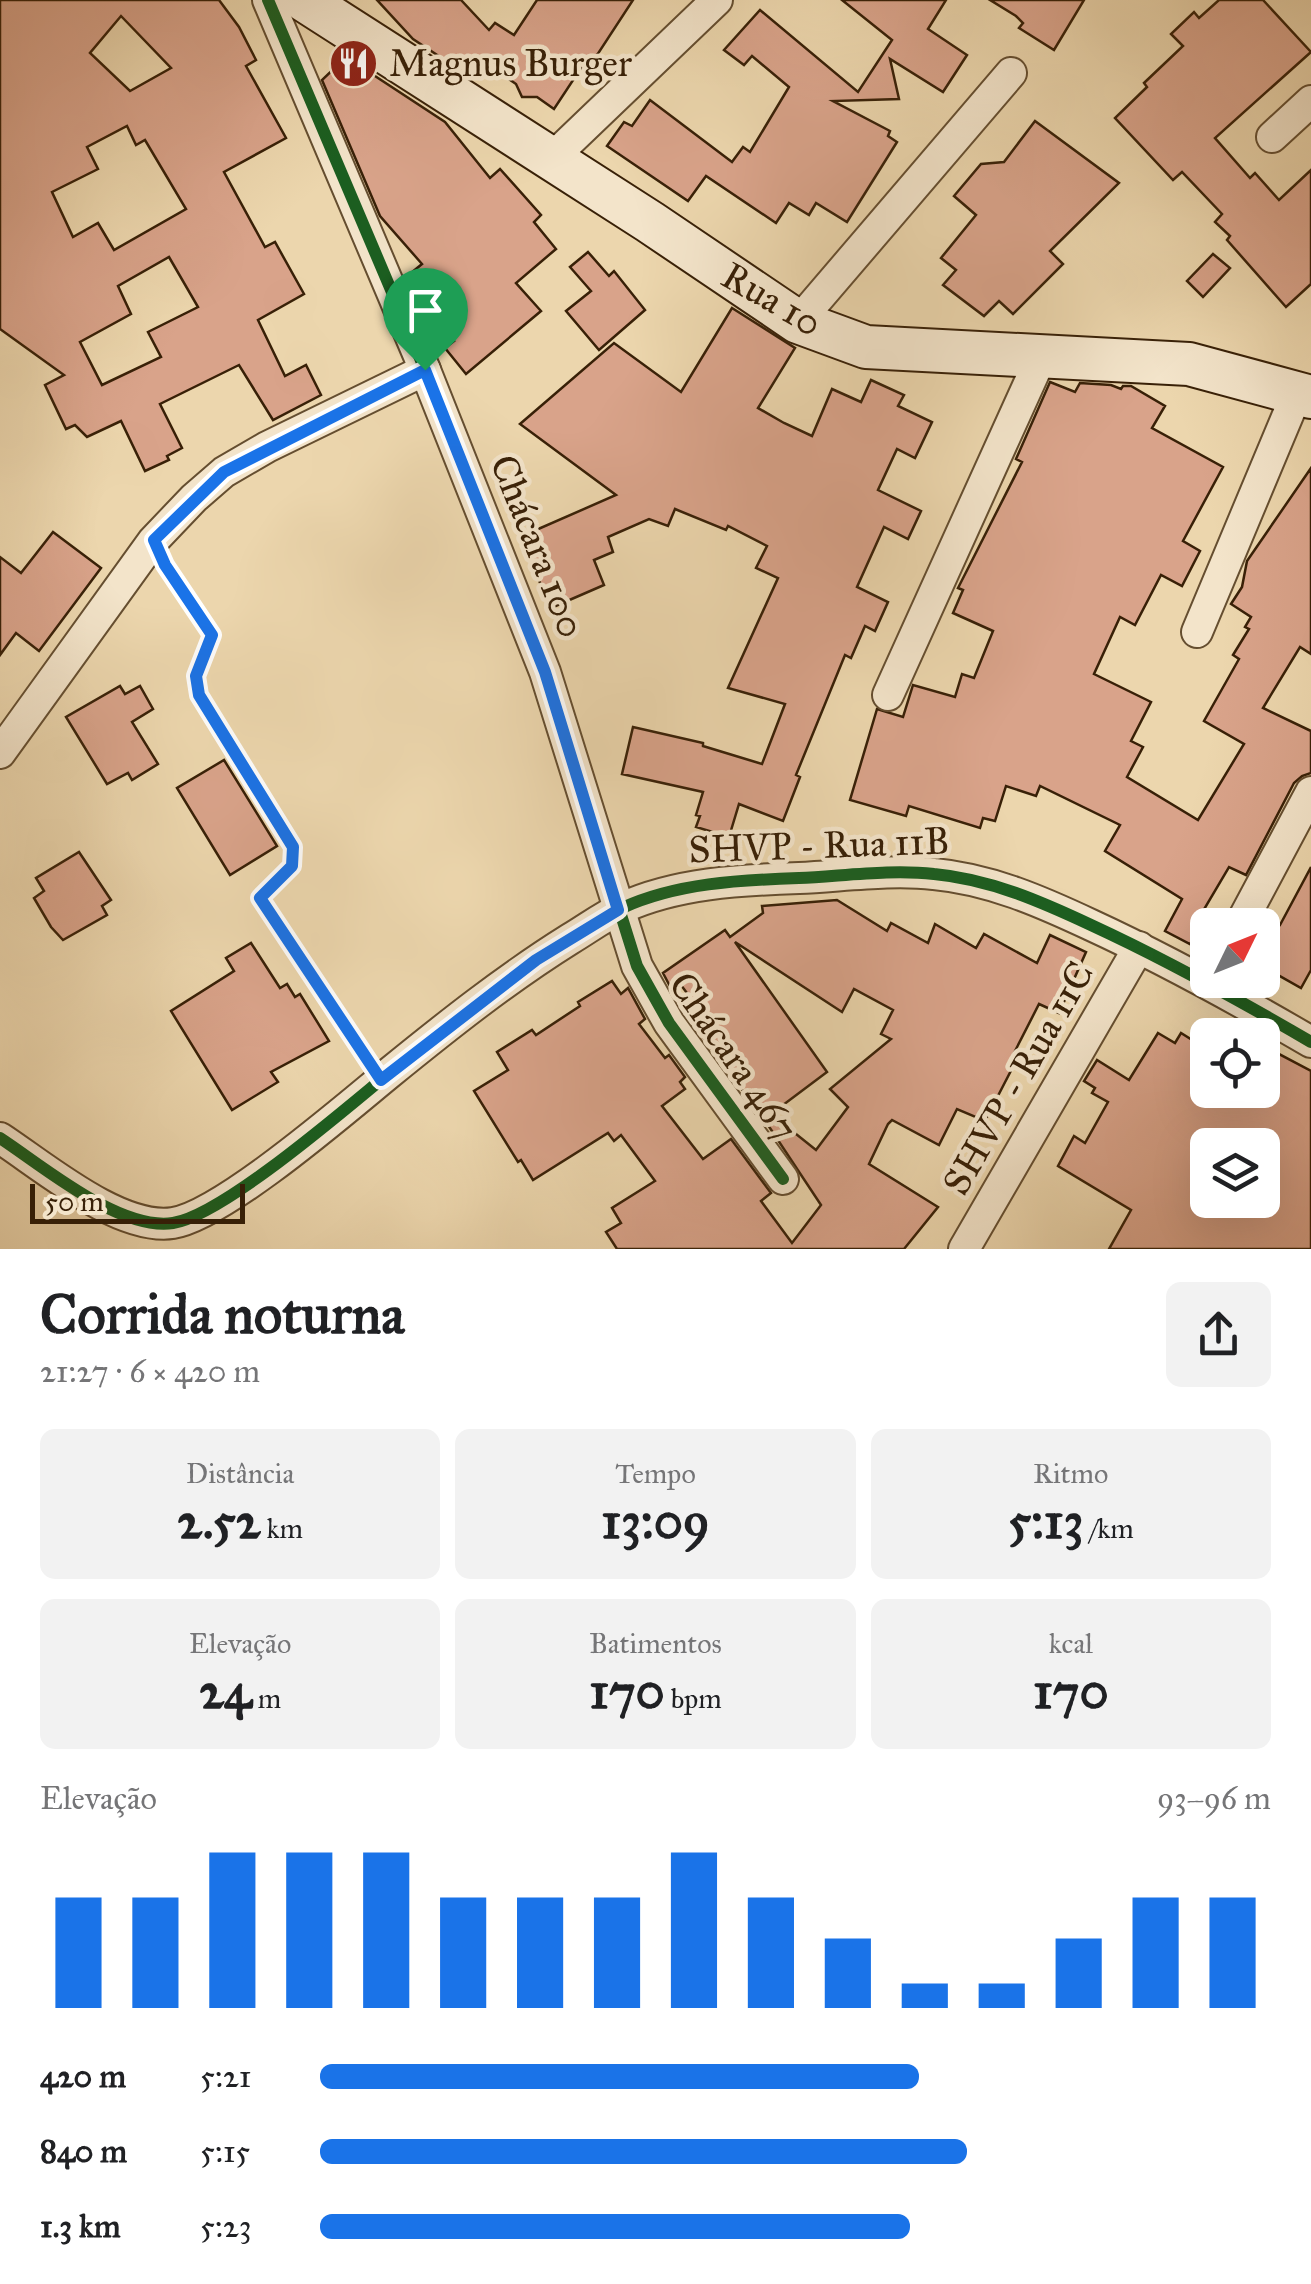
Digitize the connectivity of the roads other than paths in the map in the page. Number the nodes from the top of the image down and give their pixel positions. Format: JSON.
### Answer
{"nodes":[{"id":1,"x":268,"y":0,"type":"edge"},
{"id":2,"x":304,"y":0,"type":"edge"},
{"id":3,"x":717,"y":0,"type":"edge"},
{"id":4,"x":1011,"y":73,"type":"dead end"},
{"id":5,"x":1311,"y":101,"type":"edge"},
{"id":6,"x":1272,"y":137,"type":"dead end"},
{"id":7,"x":552,"y":158,"type":"junction"},
{"id":8,"x":798,"y":322,"type":"junction"},
{"id":9,"x":1042,"y":355,"type":"junction"},
{"id":10,"x":425,"y":370,"type":"junction"},
{"id":11,"x":1304,"y":394,"type":"edge"},
{"id":12,"x":1197,"y":632,"type":"dead end"},
{"id":13,"x":888,"y":695,"type":"dead end"},
{"id":14,"x":0,"y":752,"type":"edge"},
{"id":15,"x":1311,"y":792,"type":"edge"},
{"id":16,"x":1249,"y":908,"type":"edge"},
{"id":17,"x":618,"y":910,"type":"junction"},
{"id":18,"x":1140,"y":947,"type":"junction"},
{"id":19,"x":1190,"y":971,"type":"edge"},
{"id":20,"x":1238,"y":998,"type":"edge"},
{"id":21,"x":1311,"y":1042,"type":"edge"},
{"id":22,"x":0,"y":1138,"type":"edge"},
{"id":23,"x":783,"y":1179,"type":"dead end"},
{"id":24,"x":964,"y":1249,"type":"edge"}],
"edges":[{"from":1,"to":10,"type":"street","name":"Chácara 100"},
{"from":2,"to":7,"type":"street","name":"Rua 10"},
{"from":3,"to":7,"type":"street"},
{"from":4,"to":8,"type":"street"},
{"from":5,"to":6,"type":"street"},
{"from":7,"to":8,"type":"street","name":"Rua 10"},
{"from":8,"to":9,"type":"street","name":"Rua 10"},
{"from":9,"to":11,"type":"street","name":"Rua 10"},
{"from":9,"to":13,"type":"street"},
{"from":10,"to":14,"type":"street"},
{"from":10,"to":17,"type":"street","name":"Chácara 100"},
{"from":11,"to":12,"type":"street"},
{"from":15,"to":16,"type":"street"},
{"from":17,"to":18,"type":"street","name":"SHVP - Rua 11B"},
{"from":17,"to":22,"type":"street","name":"SHVP - Rua 11B"},
{"from":17,"to":23,"type":"street","name":"Chácara 467"},
{"from":18,"to":19,"type":"street","name":"SHVP - Rua 11B"},
{"from":18,"to":24,"type":"street","name":"SHVP - Rua 11C"},
{"from":20,"to":21,"type":"street","name":"SHVP - Rua 11B"}]}
